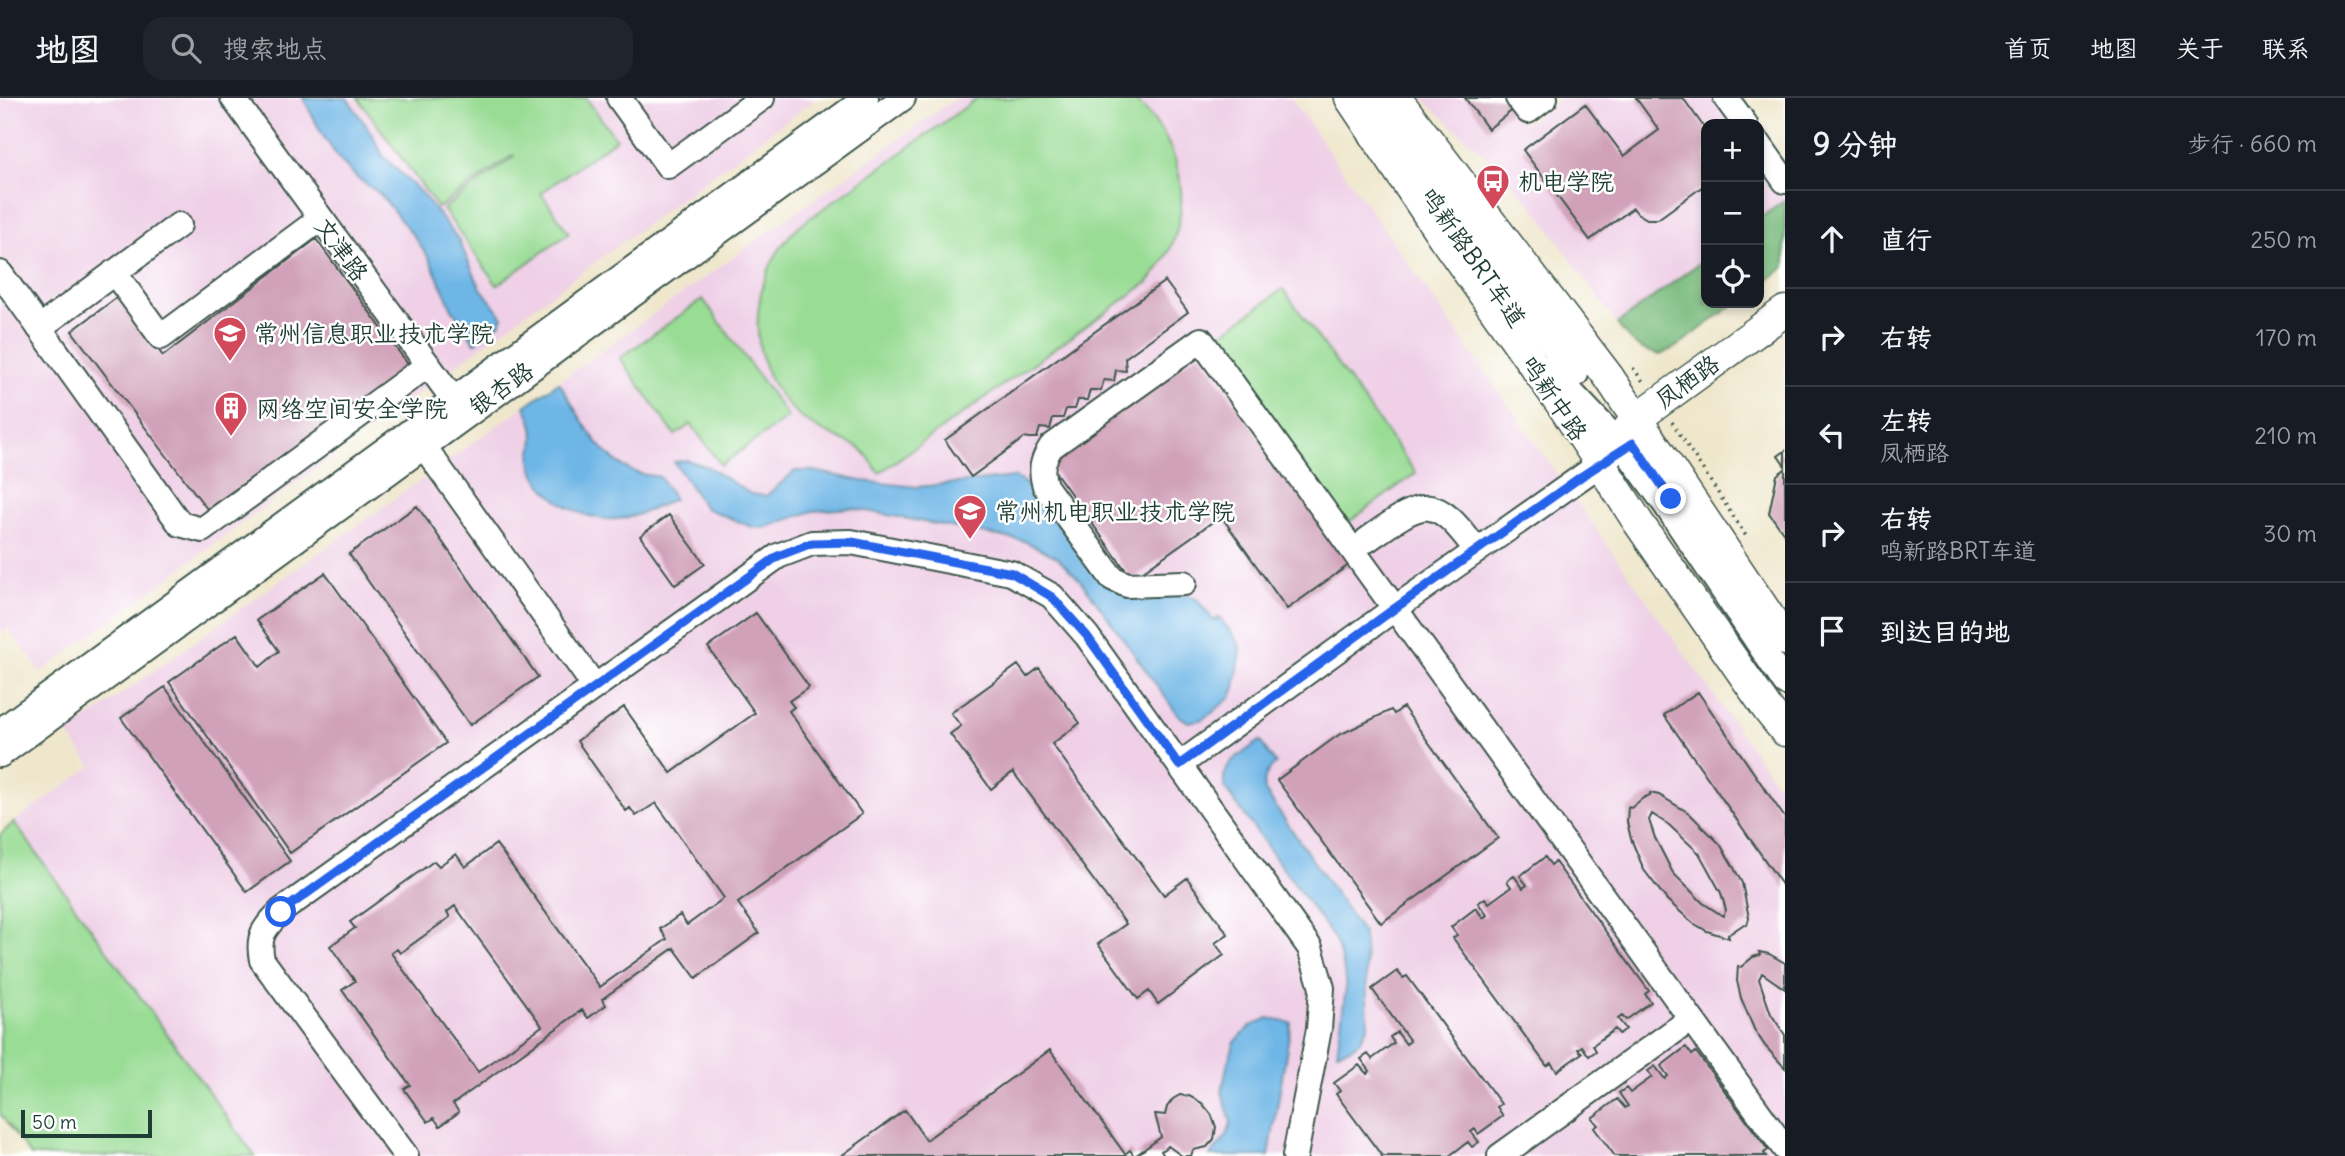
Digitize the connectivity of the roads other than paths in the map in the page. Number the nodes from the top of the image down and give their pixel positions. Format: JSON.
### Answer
{"nodes":[{"id":1,"x":233,"y":98,"type":"edge"},
{"id":2,"x":619,"y":98,"type":"edge"},
{"id":3,"x":762,"y":98,"type":"edge"},
{"id":4,"x":866,"y":98,"type":"edge"},
{"id":5,"x":903,"y":98,"type":"edge"},
{"id":6,"x":1350,"y":98,"type":"edge"},
{"id":7,"x":1365,"y":98,"type":"edge"},
{"id":8,"x":1377,"y":98,"type":"edge"},
{"id":9,"x":1396,"y":98,"type":"edge"},
{"id":10,"x":1518,"y":98,"type":"edge"},
{"id":11,"x":1545,"y":98,"type":"edge"},
{"id":12,"x":1726,"y":98,"type":"edge"},
{"id":13,"x":1741,"y":119,"type":"edge"},
{"id":14,"x":1764,"y":151,"type":"edge"},
{"id":15,"x":1785,"y":181,"type":"edge"},
{"id":16,"x":320,"y":219,"type":"junction"},
{"id":17,"x":180,"y":225,"type":"dead end"},
{"id":18,"x":114,"y":272,"type":"junction"},
{"id":19,"x":0,"y":274,"type":"edge"},
{"id":20,"x":1785,"y":311,"type":"edge"},
{"id":21,"x":39,"y":328,"type":"junction"},
{"id":22,"x":1785,"y":335,"type":"edge"},
{"id":23,"x":428,"y":365,"type":"junction"},
{"id":24,"x":453,"y":399,"type":"junction"},
{"id":25,"x":1626,"y":440,"type":"junction"},
{"id":26,"x":424,"y":445,"type":"junction"},
{"id":27,"x":1367,"y":540,"type":"dead end"},
{"id":28,"x":1477,"y":551,"type":"junction"},
{"id":29,"x":1184,"y":583,"type":"dead end"},
{"id":30,"x":1394,"y":609,"type":"junction"},
{"id":31,"x":1785,"y":640,"type":"edge"},
{"id":32,"x":1785,"y":663,"type":"edge"},
{"id":33,"x":1785,"y":683,"type":"edge"},
{"id":34,"x":595,"y":687,"type":"junction"},
{"id":35,"x":0,"y":731,"type":"edge"},
{"id":36,"x":1785,"y":731,"type":"edge"},
{"id":37,"x":0,"y":755,"type":"edge"},
{"id":38,"x":1179,"y":765,"type":"junction"},
{"id":39,"x":1691,"y":1019,"type":"junction"},
{"id":40,"x":1785,"y":1149,"type":"edge"},
{"id":41,"x":405,"y":1156,"type":"edge"},
{"id":42,"x":1295,"y":1156,"type":"edge"},
{"id":43,"x":1500,"y":1156,"type":"edge"}],
"edges":[{"from":1,"to":16,"type":"street","name":"文津路"},
{"from":2,"to":3,"type":"street"},
{"from":4,"to":24,"type":"street","name":"银杏路"},
{"from":5,"to":26,"type":"street","name":"银杏路"},
{"from":6,"to":25,"type":"main road","name":"鸣新中路"},
{"from":7,"to":25,"type":"street","name":"鸣新路BRT车道"},
{"from":8,"to":25,"type":"street","name":"鸣新路BRT车道"},
{"from":9,"to":25,"type":"main road","name":"鸣新中路"},
{"from":10,"to":11,"type":"street"},
{"from":12,"to":13,"type":"street"},
{"from":14,"to":15,"type":"street"},
{"from":16,"to":18,"type":"street"},
{"from":16,"to":23,"type":"street","name":"文津路"},
{"from":17,"to":18,"type":"street"},
{"from":18,"to":21,"type":"street"},
{"from":19,"to":21,"type":"street"},
{"from":20,"to":25,"type":"main road","name":"凤栖路"},
{"from":21,"to":23,"type":"street"},
{"from":22,"to":25,"type":"main road","name":"凤栖路"},
{"from":23,"to":24,"type":"street","name":"文津路"},
{"from":24,"to":35,"type":"street","name":"银杏路"},
{"from":25,"to":28,"type":"street","name":"凤栖路"},
{"from":25,"to":31,"type":"main road","name":"鸣新中路"},
{"from":25,"to":32,"type":"street","name":"鸣新路BRT车道"},
{"from":25,"to":33,"type":"street","name":"鸣新路BRT车道"},
{"from":25,"to":36,"type":"main road","name":"鸣新中路"},
{"from":26,"to":34,"type":"street"},
{"from":26,"to":37,"type":"street","name":"银杏路"},
{"from":27,"to":28,"type":"street"},
{"from":28,"to":30,"type":"street","name":"凤栖路"},
{"from":29,"to":30,"type":"street"},
{"from":30,"to":38,"type":"street","name":"凤栖路"},
{"from":30,"to":39,"type":"street"},
{"from":34,"to":38,"type":"street"},
{"from":34,"to":41,"type":"street"},
{"from":38,"to":42,"type":"street"},
{"from":39,"to":40,"type":"street"},
{"from":39,"to":43,"type":"street"}]}
